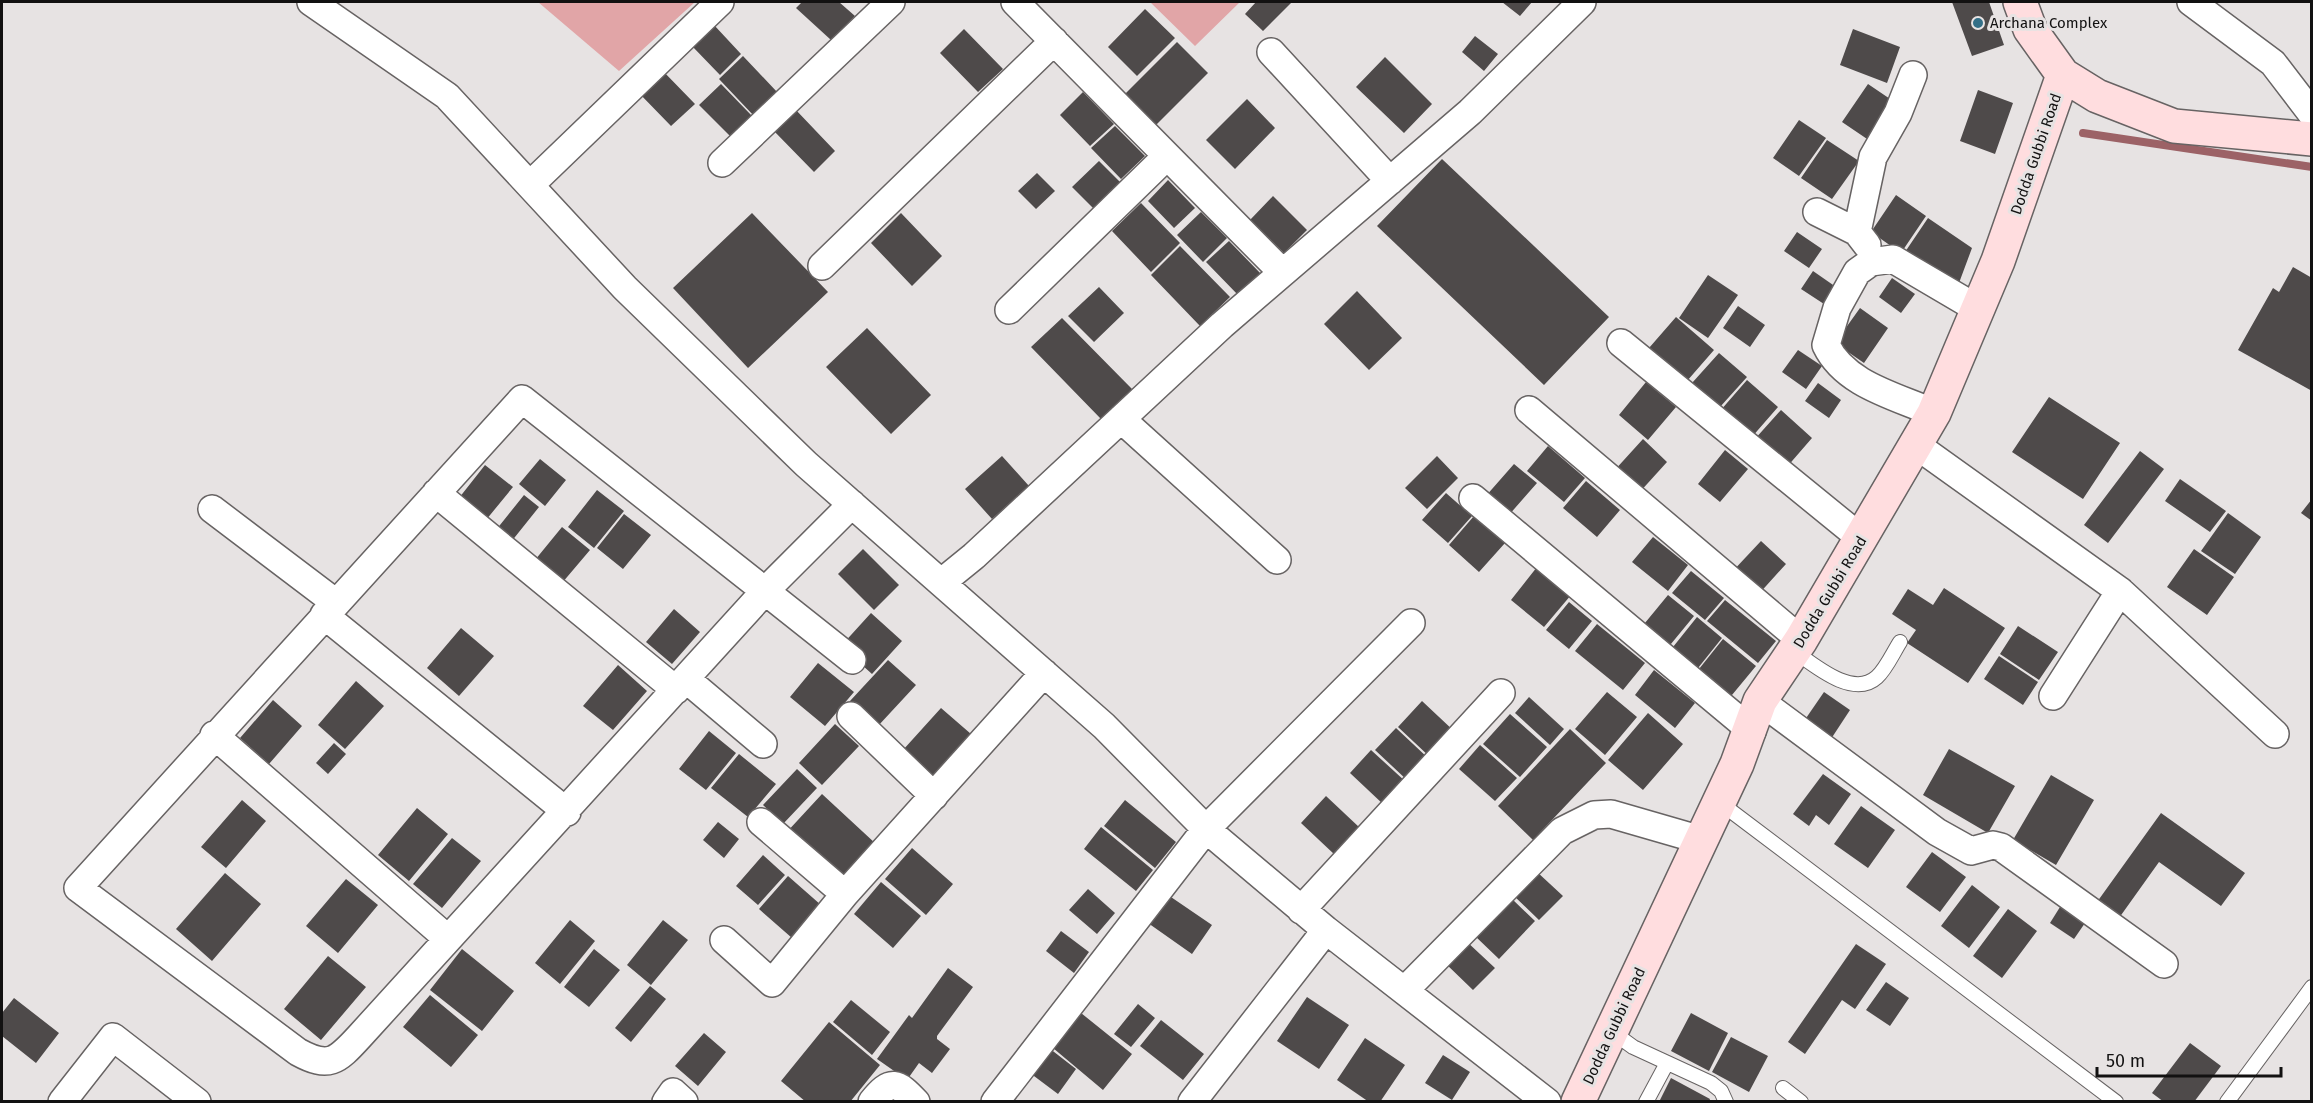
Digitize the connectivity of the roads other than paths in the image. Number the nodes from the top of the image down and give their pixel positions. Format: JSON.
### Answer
{"nodes":[{"id":1,"x":314,"y":2,"type":"edge"},
{"id":2,"x":720,"y":2,"type":"edge"},
{"id":3,"x":891,"y":2,"type":"edge"},
{"id":4,"x":1015,"y":2,"type":"edge"},
{"id":5,"x":1582,"y":2,"type":"edge"},
{"id":6,"x":2020,"y":2,"type":"edge"},
{"id":7,"x":2192,"y":2,"type":"edge"},
{"id":8,"x":1054,"y":41,"type":"junction"},
{"id":9,"x":1271,"y":52,"type":"dead end"},
{"id":10,"x":1913,"y":75,"type":"dead end"},
{"id":11,"x":2063,"y":75,"type":"junction"},
{"id":12,"x":2312,"y":114,"type":"edge"},
{"id":13,"x":2312,"y":140,"type":"edge"},
{"id":14,"x":1167,"y":156,"type":"junction"},
{"id":15,"x":722,"y":162,"type":"dead end"},
{"id":16,"x":1390,"y":181,"type":"junction"},
{"id":17,"x":530,"y":184,"type":"junction"},
{"id":18,"x":1817,"y":212,"type":"dead end"},
{"id":19,"x":1857,"y":232,"type":"junction"},
{"id":20,"x":1878,"y":261,"type":"junction"},
{"id":21,"x":822,"y":266,"type":"dead end"},
{"id":22,"x":1282,"y":273,"type":"junction"},
{"id":23,"x":1978,"y":309,"type":"junction"},
{"id":24,"x":1009,"y":310,"type":"dead end"},
{"id":25,"x":1622,"y":343,"type":"dead end"},
{"id":26,"x":1529,"y":410,"type":"dead end"},
{"id":27,"x":1934,"y":413,"type":"junction"},
{"id":28,"x":1121,"y":419,"type":"junction"},
{"id":29,"x":1916,"y":445,"type":"junction"},
{"id":30,"x":436,"y":492,"type":"junction"},
{"id":31,"x":1473,"y":498,"type":"dead end"},
{"id":32,"x":852,"y":504,"type":"junction"},
{"id":33,"x":212,"y":509,"type":"dead end"},
{"id":34,"x":1862,"y":539,"type":"junction"},
{"id":35,"x":1277,"y":560,"type":"dead end"},
{"id":36,"x":942,"y":582,"type":"junction"},
{"id":37,"x":765,"y":591,"type":"junction"},
{"id":38,"x":2120,"y":591,"type":"junction"},
{"id":39,"x":330,"y":609,"type":"junction"},
{"id":40,"x":1411,"y":623,"type":"dead end"},
{"id":41,"x":1900,"y":642,"type":"dead end"},
{"id":42,"x":1798,"y":646,"type":"junction"},
{"id":43,"x":852,"y":660,"type":"dead end"},
{"id":44,"x":1044,"y":673,"type":"junction"},
{"id":45,"x":681,"y":685,"type":"junction"},
{"id":46,"x":1501,"y":693,"type":"dead end"},
{"id":47,"x":2053,"y":696,"type":"dead end"},
{"id":48,"x":851,"y":716,"type":"dead end"},
{"id":49,"x":1756,"y":716,"type":"junction"},
{"id":50,"x":2275,"y":734,"type":"dead end"},
{"id":51,"x":214,"y":735,"type":"junction"},
{"id":52,"x":763,"y":744,"type":"dead end"},
{"id":53,"x":934,"y":796,"type":"junction"},
{"id":54,"x":1719,"y":802,"type":"junction"},
{"id":55,"x":567,"y":812,"type":"junction"},
{"id":56,"x":761,"y":822,"type":"dead end"},
{"id":57,"x":1206,"y":829,"type":"junction"},
{"id":58,"x":1701,"y":840,"type":"junction"},
{"id":59,"x":845,"y":894,"type":"junction"},
{"id":60,"x":1301,"y":910,"type":"junction"},
{"id":61,"x":1326,"y":930,"type":"junction"},
{"id":62,"x":448,"y":939,"type":"junction"},
{"id":63,"x":724,"y":940,"type":"dead end"},
{"id":64,"x":2164,"y":964,"type":"dead end"},
{"id":65,"x":2312,"y":987,"type":"edge"},
{"id":66,"x":1405,"y":990,"type":"junction"},
{"id":67,"x":1611,"y":1031,"type":"junction"},
{"id":68,"x":1667,"y":1063,"type":"junction"},
{"id":69,"x":1783,"y":1088,"type":"dead end"},
{"id":70,"x":62,"y":1101,"type":"edge"},
{"id":71,"x":196,"y":1101,"type":"edge"},
{"id":72,"x":666,"y":1101,"type":"edge"},
{"id":73,"x":684,"y":1101,"type":"edge"},
{"id":74,"x":872,"y":1101,"type":"edge"},
{"id":75,"x":916,"y":1101,"type":"edge"},
{"id":76,"x":995,"y":1101,"type":"edge"},
{"id":77,"x":1192,"y":1101,"type":"edge"},
{"id":78,"x":1547,"y":1101,"type":"edge"},
{"id":79,"x":1578,"y":1101,"type":"edge"},
{"id":80,"x":1647,"y":1101,"type":"edge"},
{"id":81,"x":1726,"y":1101,"type":"edge"},
{"id":82,"x":1801,"y":1101,"type":"edge"},
{"id":83,"x":2116,"y":1101,"type":"edge"},
{"id":84,"x":2227,"y":1101,"type":"edge"}],
"edges":[{"from":1,"to":17,"type":"street"},
{"from":2,"to":17,"type":"street"},
{"from":3,"to":15,"type":"street"},
{"from":4,"to":8,"type":"street"},
{"from":5,"to":16,"type":"street"},
{"from":6,"to":11,"type":"main road"},
{"from":7,"to":12,"type":"street"},
{"from":8,"to":14,"type":"street"},
{"from":8,"to":21,"type":"street"},
{"from":9,"to":16,"type":"street"},
{"from":10,"to":19,"type":"street"},
{"from":11,"to":13,"type":"main road"},
{"from":11,"to":23,"type":"main road","name":"Dodda Gubbi Road"},
{"from":14,"to":22,"type":"street"},
{"from":14,"to":24,"type":"street"},
{"from":16,"to":22,"type":"street"},
{"from":17,"to":32,"type":"street"},
{"from":18,"to":19,"type":"street"},
{"from":19,"to":20,"type":"street"},
{"from":20,"to":23,"type":"street"},
{"from":20,"to":27,"type":"street"},
{"from":22,"to":28,"type":"street"},
{"from":23,"to":27,"type":"main road","name":"Dodda Gubbi Road"},
{"from":25,"to":34,"type":"street"},
{"from":26,"to":42,"type":"street"},
{"from":27,"to":29,"type":"main road","name":"Dodda Gubbi Road"},
{"from":28,"to":35,"type":"street"},
{"from":28,"to":36,"type":"street"},
{"from":29,"to":34,"type":"main road","name":"Dodda Gubbi Road"},
{"from":29,"to":38,"type":"street"},
{"from":30,"to":37,"type":"street"},
{"from":30,"to":39,"type":"street"},
{"from":30,"to":45,"type":"street"},
{"from":31,"to":49,"type":"street"},
{"from":32,"to":36,"type":"street"},
{"from":32,"to":37,"type":"street"},
{"from":33,"to":39,"type":"street"},
{"from":34,"to":42,"type":"main road","name":"Dodda Gubbi Road"},
{"from":36,"to":44,"type":"street"},
{"from":37,"to":43,"type":"street"},
{"from":37,"to":45,"type":"street"},
{"from":38,"to":47,"type":"street"},
{"from":38,"to":50,"type":"street"},
{"from":39,"to":51,"type":"street"},
{"from":39,"to":55,"type":"street"},
{"from":40,"to":57,"type":"street"},
{"from":41,"to":42,"type":"lane"},
{"from":42,"to":49,"type":"main road","name":"Dodda Gubbi Road"},
{"from":44,"to":53,"type":"street"},
{"from":44,"to":57,"type":"street"},
{"from":45,"to":52,"type":"street"},
{"from":45,"to":55,"type":"street"},
{"from":46,"to":60,"type":"street"},
{"from":48,"to":53,"type":"street"},
{"from":49,"to":54,"type":"main road","name":"Dodda Gubbi Road"},
{"from":49,"to":64,"type":"street"},
{"from":51,"to":62,"type":"street"},
{"from":51,"to":62,"type":"street"},
{"from":53,"to":59,"type":"street"},
{"from":54,"to":58,"type":"main road","name":"Dodda Gubbi Road"},
{"from":54,"to":83,"type":"lane"},
{"from":55,"to":62,"type":"street"},
{"from":56,"to":59,"type":"street"},
{"from":57,"to":60,"type":"street"},
{"from":57,"to":76,"type":"street"},
{"from":58,"to":66,"type":"street"},
{"from":58,"to":67,"type":"main road","name":"Dodda Gubbi Road"},
{"from":59,"to":63,"type":"street"},
{"from":60,"to":61,"type":"street"},
{"from":61,"to":66,"type":"street"},
{"from":61,"to":77,"type":"street"},
{"from":65,"to":84,"type":"lane"},
{"from":66,"to":78,"type":"street"},
{"from":67,"to":68,"type":"lane"},
{"from":67,"to":79,"type":"main road","name":"Dodda Gubbi Road"},
{"from":68,"to":80,"type":"lane"},
{"from":68,"to":81,"type":"lane"},
{"from":69,"to":82,"type":"lane"},
{"from":70,"to":71,"type":"street"},
{"from":72,"to":73,"type":"street"},
{"from":74,"to":75,"type":"street"}]}
